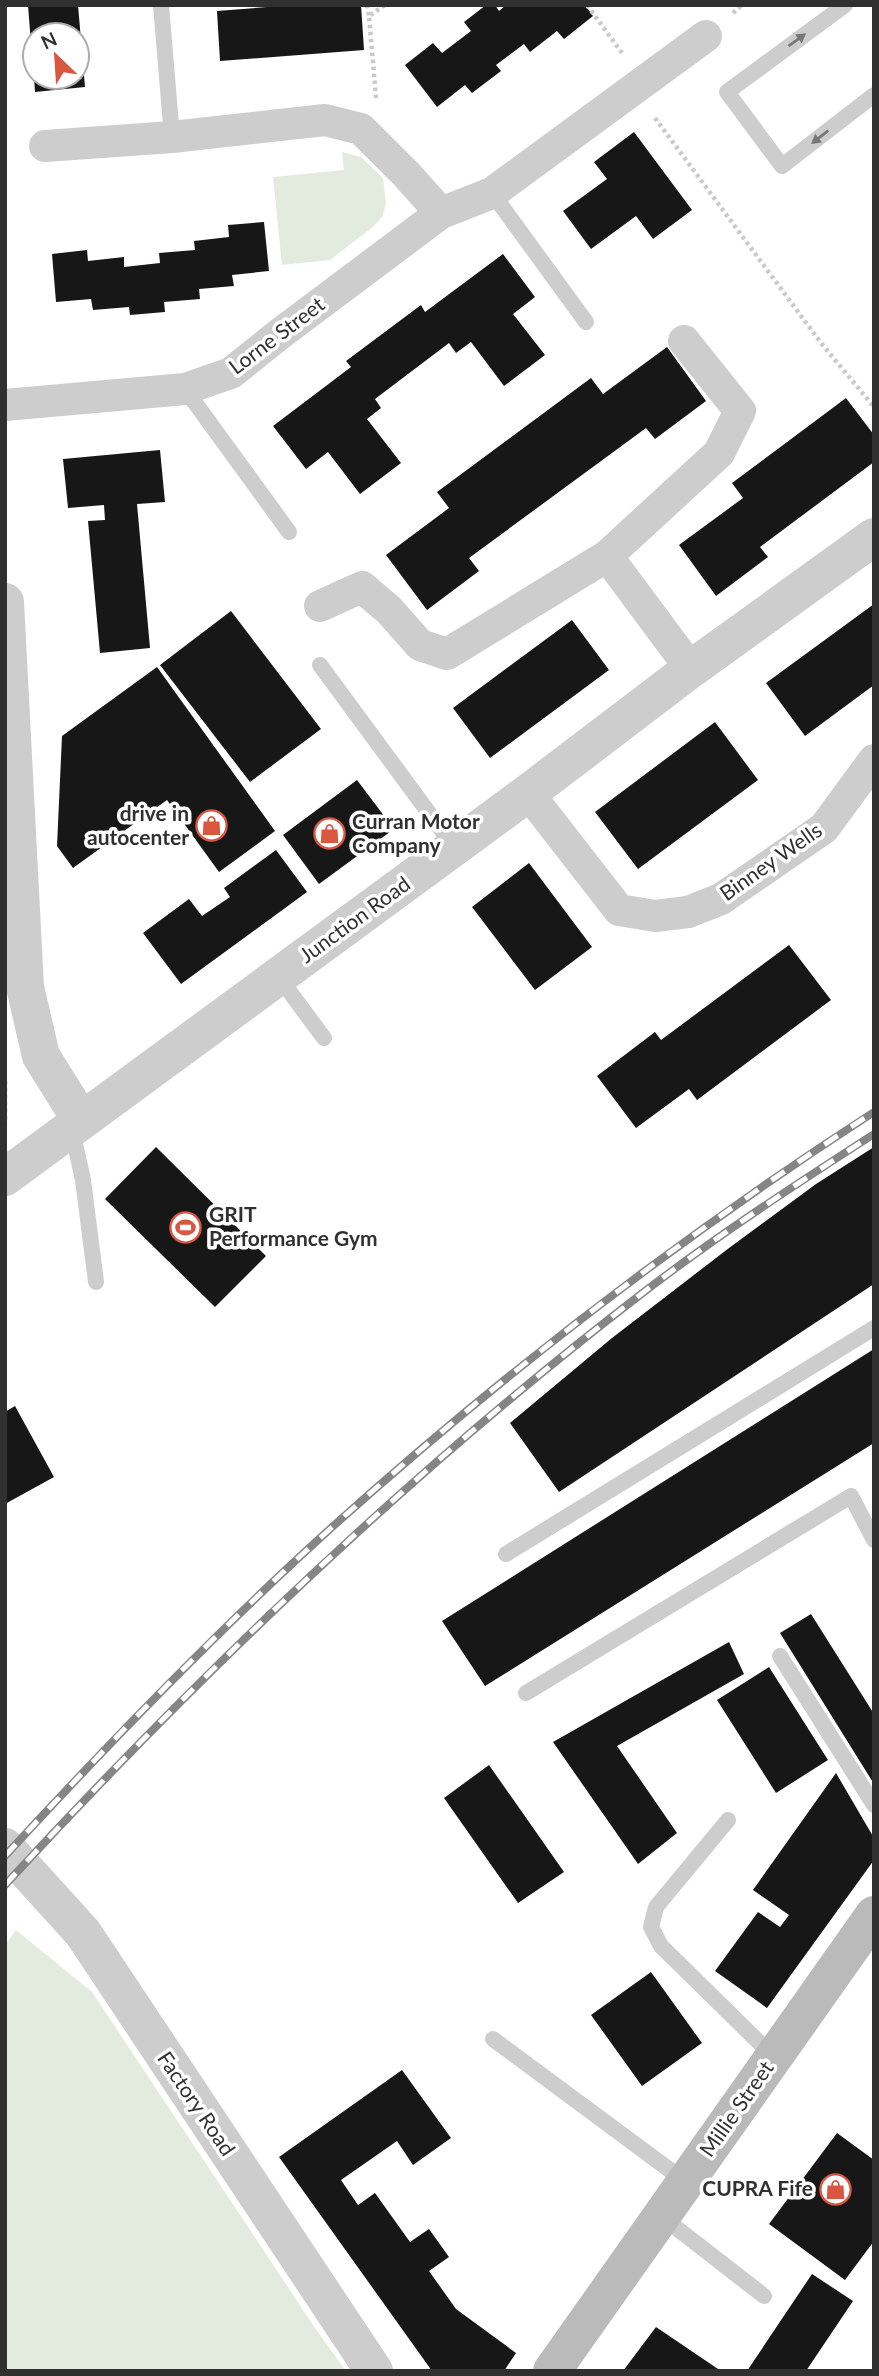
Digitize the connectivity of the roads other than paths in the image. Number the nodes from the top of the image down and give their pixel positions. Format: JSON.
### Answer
{"nodes":[{"id":1,"x":161,"y":5,"type":"edge"},
{"id":2,"x":845,"y":5,"type":"edge"},
{"id":3,"x":706,"y":36,"type":"dead end"},
{"id":4,"x":874,"y":95,"type":"edge"},
{"id":5,"x":172,"y":137,"type":"junction"},
{"id":6,"x":45,"y":146,"type":"dead end"},
{"id":7,"x":492,"y":193,"type":"junction"},
{"id":8,"x":441,"y":214,"type":"junction"},
{"id":9,"x":586,"y":322,"type":"dead end"},
{"id":10,"x":684,"y":341,"type":"dead end"},
{"id":11,"x":185,"y":389,"type":"junction"},
{"id":12,"x":5,"y":405,"type":"edge"},
{"id":13,"x":289,"y":532,"type":"dead end"},
{"id":14,"x":874,"y":537,"type":"edge"},
{"id":15,"x":607,"y":556,"type":"junction"},
{"id":16,"x":5,"y":602,"type":"edge"},
{"id":17,"x":320,"y":606,"type":"dead end"},
{"id":18,"x":320,"y":664,"type":"dead end"},
{"id":19,"x":691,"y":669,"type":"junction"},
{"id":20,"x":874,"y":760,"type":"edge"},
{"id":21,"x":528,"y":793,"type":"junction"},
{"id":22,"x":454,"y":847,"type":"junction"},
{"id":23,"x":278,"y":976,"type":"junction"},
{"id":24,"x":324,"y":1038,"type":"dead end"},
{"id":25,"x":76,"y":1124,"type":"junction"},
{"id":26,"x":8,"y":1170,"type":"edge"},
{"id":27,"x":96,"y":1282,"type":"dead end"},
{"id":28,"x":874,"y":1328,"type":"edge"},
{"id":29,"x":874,"y":1540,"type":"edge"},
{"id":30,"x":506,"y":1554,"type":"dead end"},
{"id":31,"x":780,"y":1656,"type":"dead end"},
{"id":32,"x":526,"y":1693,"type":"dead end"},
{"id":33,"x":874,"y":1805,"type":"edge"},
{"id":34,"x":728,"y":1820,"type":"dead end"},
{"id":35,"x":5,"y":1847,"type":"edge"},
{"id":36,"x":874,"y":1915,"type":"edge"},
{"id":37,"x":493,"y":2039,"type":"dead end"},
{"id":38,"x":774,"y":2057,"type":"junction"},
{"id":39,"x":686,"y":2182,"type":"junction"},
{"id":40,"x":661,"y":2216,"type":"junction"},
{"id":41,"x":764,"y":2296,"type":"dead end"},
{"id":42,"x":562,"y":2367,"type":"edge"},
{"id":43,"x":374,"y":2371,"type":"edge"}],
"edges":[{"from":1,"to":5,"type":"lane"},
{"from":4,"to":2,"type":"lane","one_way":true},
{"from":3,"to":7,"type":"street","name":"Lorne Street"},
{"from":5,"to":6,"type":"street"},
{"from":5,"to":8,"type":"street"},
{"from":7,"to":8,"type":"street","name":"Lorne Street"},
{"from":7,"to":9,"type":"lane"},
{"from":8,"to":11,"type":"street","name":"Lorne Street"},
{"from":10,"to":15,"type":"street"},
{"from":11,"to":12,"type":"street","name":"Lorne Street"},
{"from":11,"to":13,"type":"lane"},
{"from":14,"to":19,"type":"street","name":"Junction Road"},
{"from":15,"to":17,"type":"street"},
{"from":15,"to":19,"type":"street"},
{"from":16,"to":25,"type":"street"},
{"from":18,"to":22,"type":"lane"},
{"from":19,"to":21,"type":"street","name":"Junction Road"},
{"from":20,"to":21,"type":"street","name":"Binney Wells"},
{"from":21,"to":22,"type":"street","name":"Junction Road"},
{"from":22,"to":23,"type":"street","name":"Junction Road"},
{"from":23,"to":24,"type":"lane"},
{"from":23,"to":25,"type":"street","name":"Junction Road"},
{"from":25,"to":26,"type":"street","name":"Junction Road"},
{"from":25,"to":27,"type":"lane"},
{"from":28,"to":30,"type":"lane"},
{"from":29,"to":32,"type":"lane"},
{"from":31,"to":33,"type":"lane"},
{"from":34,"to":38,"type":"lane"},
{"from":35,"to":43,"type":"street","name":"Factory Road"},
{"from":36,"to":38,"type":"main road","name":"Millie Street"},
{"from":37,"to":39,"type":"lane"},
{"from":38,"to":39,"type":"main road","name":"Millie Street"},
{"from":39,"to":40,"type":"main road","name":"Millie Street"},
{"from":40,"to":41,"type":"lane"},
{"from":40,"to":42,"type":"main road","name":"Millie Street"}]}
